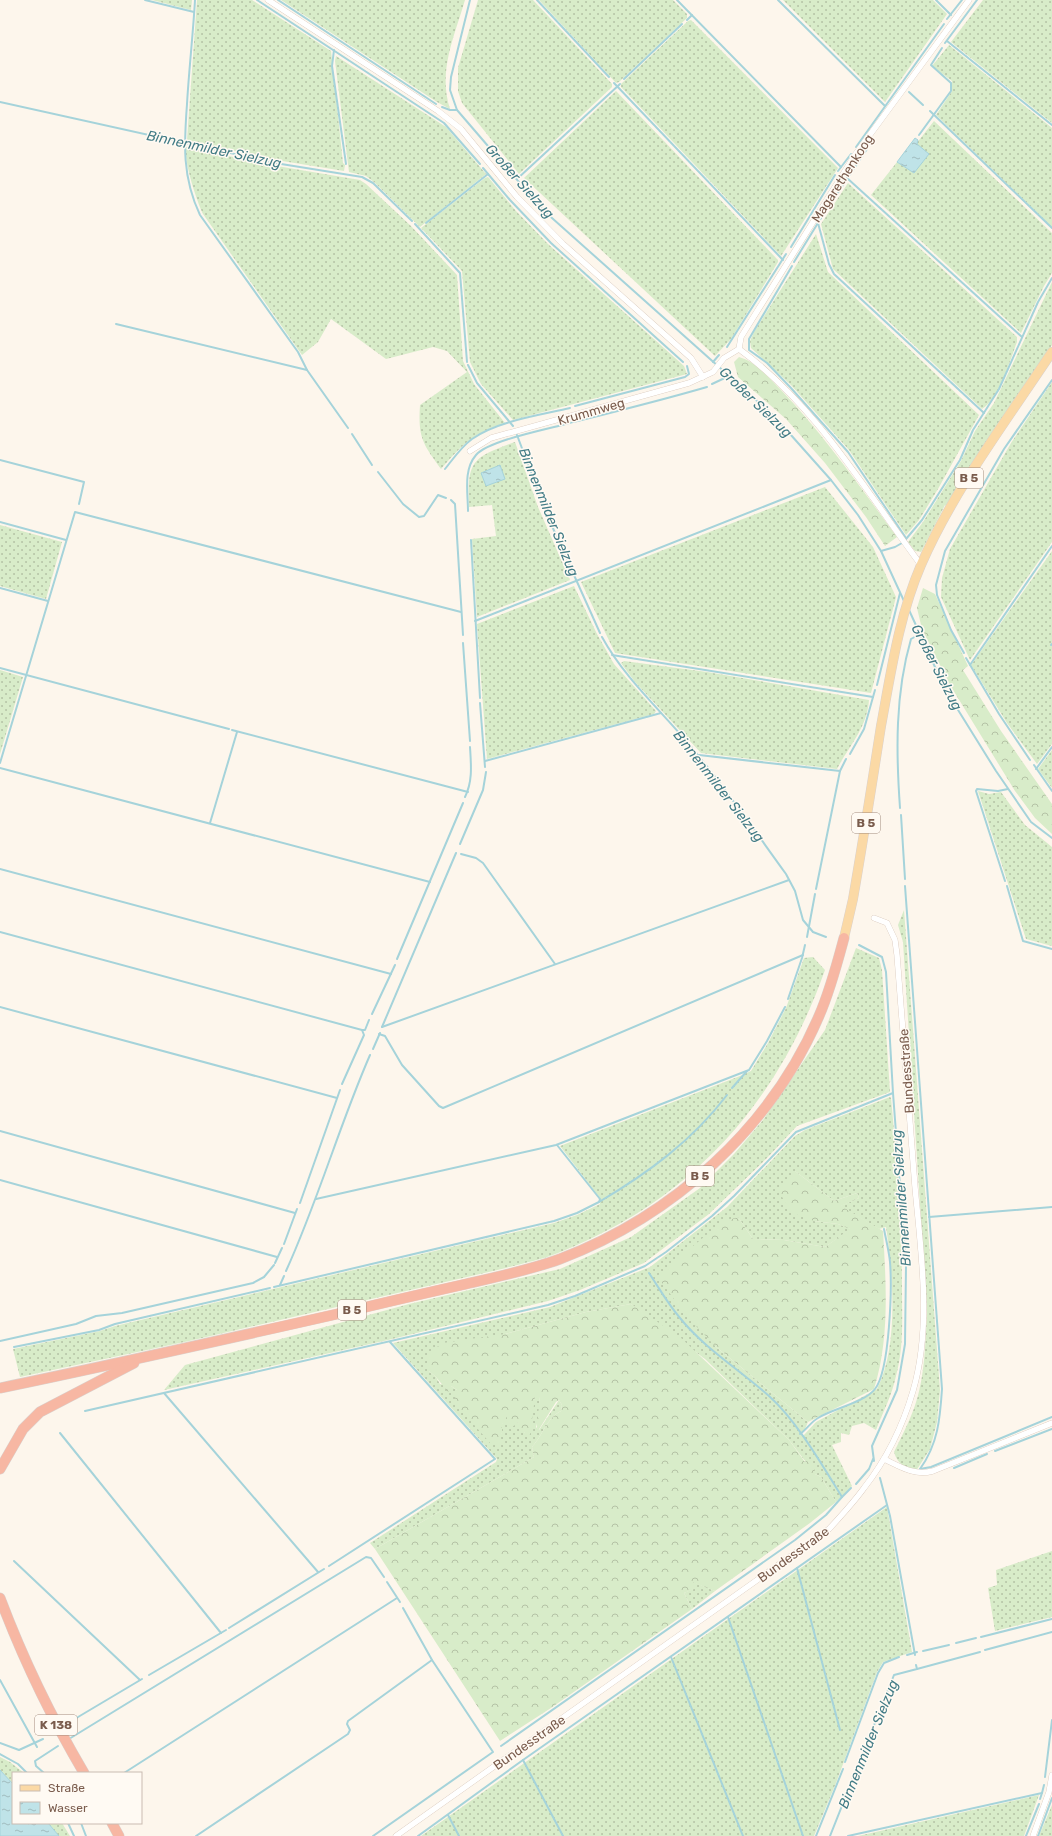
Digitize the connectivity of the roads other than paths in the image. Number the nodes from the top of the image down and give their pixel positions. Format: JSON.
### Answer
{"nodes":[{"id":1,"x":268,"y":0,"type":"edge"},
{"id":2,"x":969,"y":0,"type":"edge"},
{"id":3,"x":739,"y":349,"type":"junction"},
{"id":4,"x":1052,"y":352,"type":"edge"},
{"id":5,"x":703,"y":377,"type":"junction"},
{"id":6,"x":470,"y":451,"type":"dead end"},
{"id":7,"x":921,"y":565,"type":"junction"},
{"id":8,"x":874,"y":918,"type":"dead end"},
{"id":9,"x":844,"y":938,"type":"joint"},
{"id":10,"x":144,"y":1358,"type":"junction"},
{"id":11,"x":0,"y":1388,"type":"edge"},
{"id":12,"x":1052,"y":1423,"type":"edge"},
{"id":13,"x":884,"y":1459,"type":"junction"},
{"id":14,"x":0,"y":1469,"type":"edge"},
{"id":15,"x":0,"y":1598,"type":"edge"},
{"id":16,"x":83,"y":1772,"type":"edge"},
{"id":17,"x":1052,"y":1775,"type":"edge"},
{"id":18,"x":113,"y":1824,"type":"edge"},
{"id":19,"x":119,"y":1836,"type":"edge"},
{"id":20,"x":396,"y":1836,"type":"edge"},
{"id":21,"x":1033,"y":1836,"type":"edge"}],
"edges":[{"from":1,"to":5,"type":"street"},
{"from":2,"to":3,"type":"street","name":"Magarethenkoog"},
{"from":3,"to":5,"type":"street","name":"Krummweg"},
{"from":3,"to":7,"type":"street"},
{"from":4,"to":7,"type":"main road","number":"B 5"},
{"from":5,"to":6,"type":"street","name":"Krummweg"},
{"from":7,"to":9,"type":"main road","number":"B 5"},
{"from":8,"to":13,"type":"street","name":"Bundesstraße"},
{"from":9,"to":10,"type":"highway","number":"B 5"},
{"from":10,"to":11,"type":"highway","number":"B 5"},
{"from":10,"to":14,"type":"highway"},
{"from":12,"to":13,"type":"street"},
{"from":13,"to":20,"type":"street","name":"Bundesstraße"},
{"from":15,"to":16,"type":"highway","number":"K 138"},
{"from":17,"to":21,"type":"street"},
{"from":18,"to":19,"type":"highway"}]}
